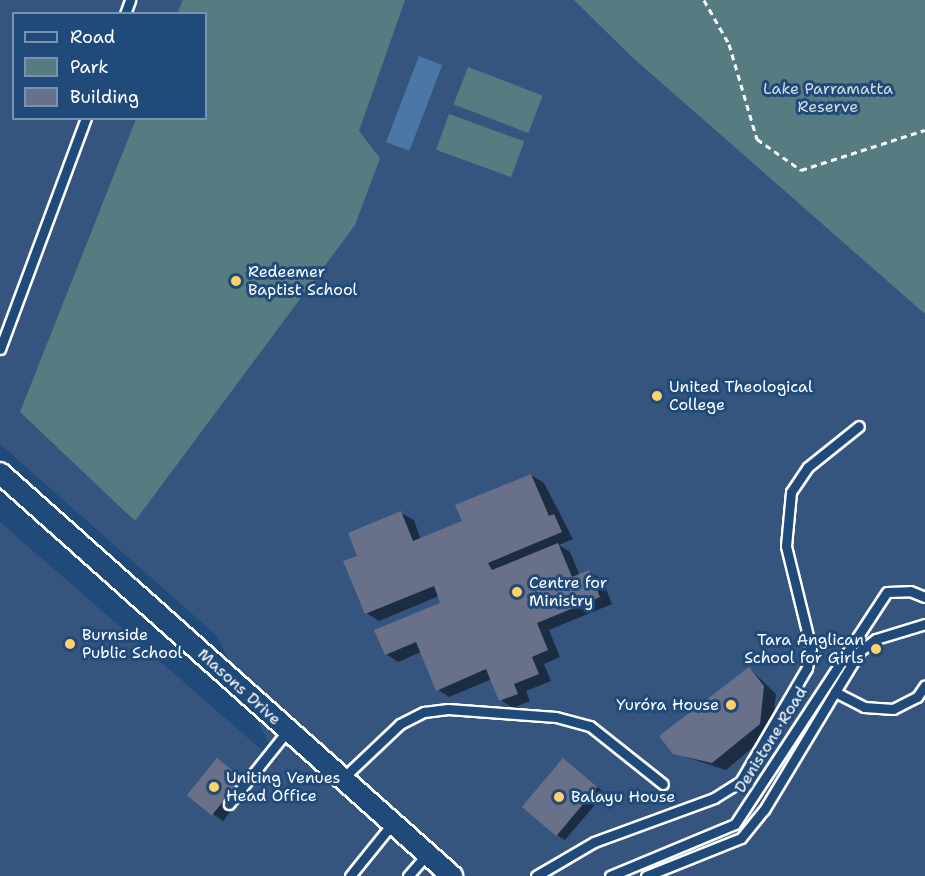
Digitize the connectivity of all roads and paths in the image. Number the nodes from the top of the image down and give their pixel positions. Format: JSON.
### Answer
{"nodes":[{"id":1,"x":704,"y":0,"type":"edge"},
{"id":2,"x":85,"y":120,"type":"edge"},
{"id":3,"x":925,"y":130,"type":"edge"},
{"id":4,"x":0,"y":349,"type":"edge"},
{"id":5,"x":859,"y":426,"type":"dead end"},
{"id":6,"x":0,"y":473,"type":"edge"},
{"id":7,"x":925,"y":597,"type":"edge"},
{"id":8,"x":925,"y":624,"type":"edge"},
{"id":9,"x":925,"y":685,"type":"edge"},
{"id":10,"x":835,"y":692,"type":"junction"},
{"id":11,"x":288,"y":730,"type":"junction"},
{"id":12,"x":342,"y":779,"type":"junction"},
{"id":13,"x":663,"y":784,"type":"dead end"},
{"id":14,"x":229,"y":804,"type":"dead end"},
{"id":15,"x":392,"y":824,"type":"junction"},
{"id":16,"x":427,"y":855,"type":"junction"},
{"id":17,"x":350,"y":876,"type":"edge"},
{"id":18,"x":408,"y":876,"type":"edge"},
{"id":19,"x":452,"y":876,"type":"edge"},
{"id":20,"x":536,"y":876,"type":"edge"},
{"id":21,"x":610,"y":876,"type":"edge"},
{"id":22,"x":646,"y":876,"type":"edge"}],
"edges":[{"from":1,"to":3,"type":"path"},
{"from":2,"to":4,"type":"lane"},
{"from":5,"to":20,"type":"lane"},
{"from":6,"to":11,"type":"street","name":"Masons Drive"},
{"from":7,"to":21,"type":"lane","name":"Denistone Road"},
{"from":8,"to":10,"type":"lane"},
{"from":9,"to":10,"type":"lane","name":"Denistone Road"},
{"from":10,"to":22,"type":"lane","name":"Denistone Road"},
{"from":11,"to":12,"type":"street","name":"Masons Drive"},
{"from":11,"to":14,"type":"lane"},
{"from":12,"to":13,"type":"lane"},
{"from":12,"to":15,"type":"street","name":"Masons Drive"},
{"from":15,"to":16,"type":"street","name":"Masons Drive"},
{"from":15,"to":17,"type":"lane"},
{"from":16,"to":18,"type":"lane"},
{"from":16,"to":19,"type":"street","name":"Masons Drive"}]}
